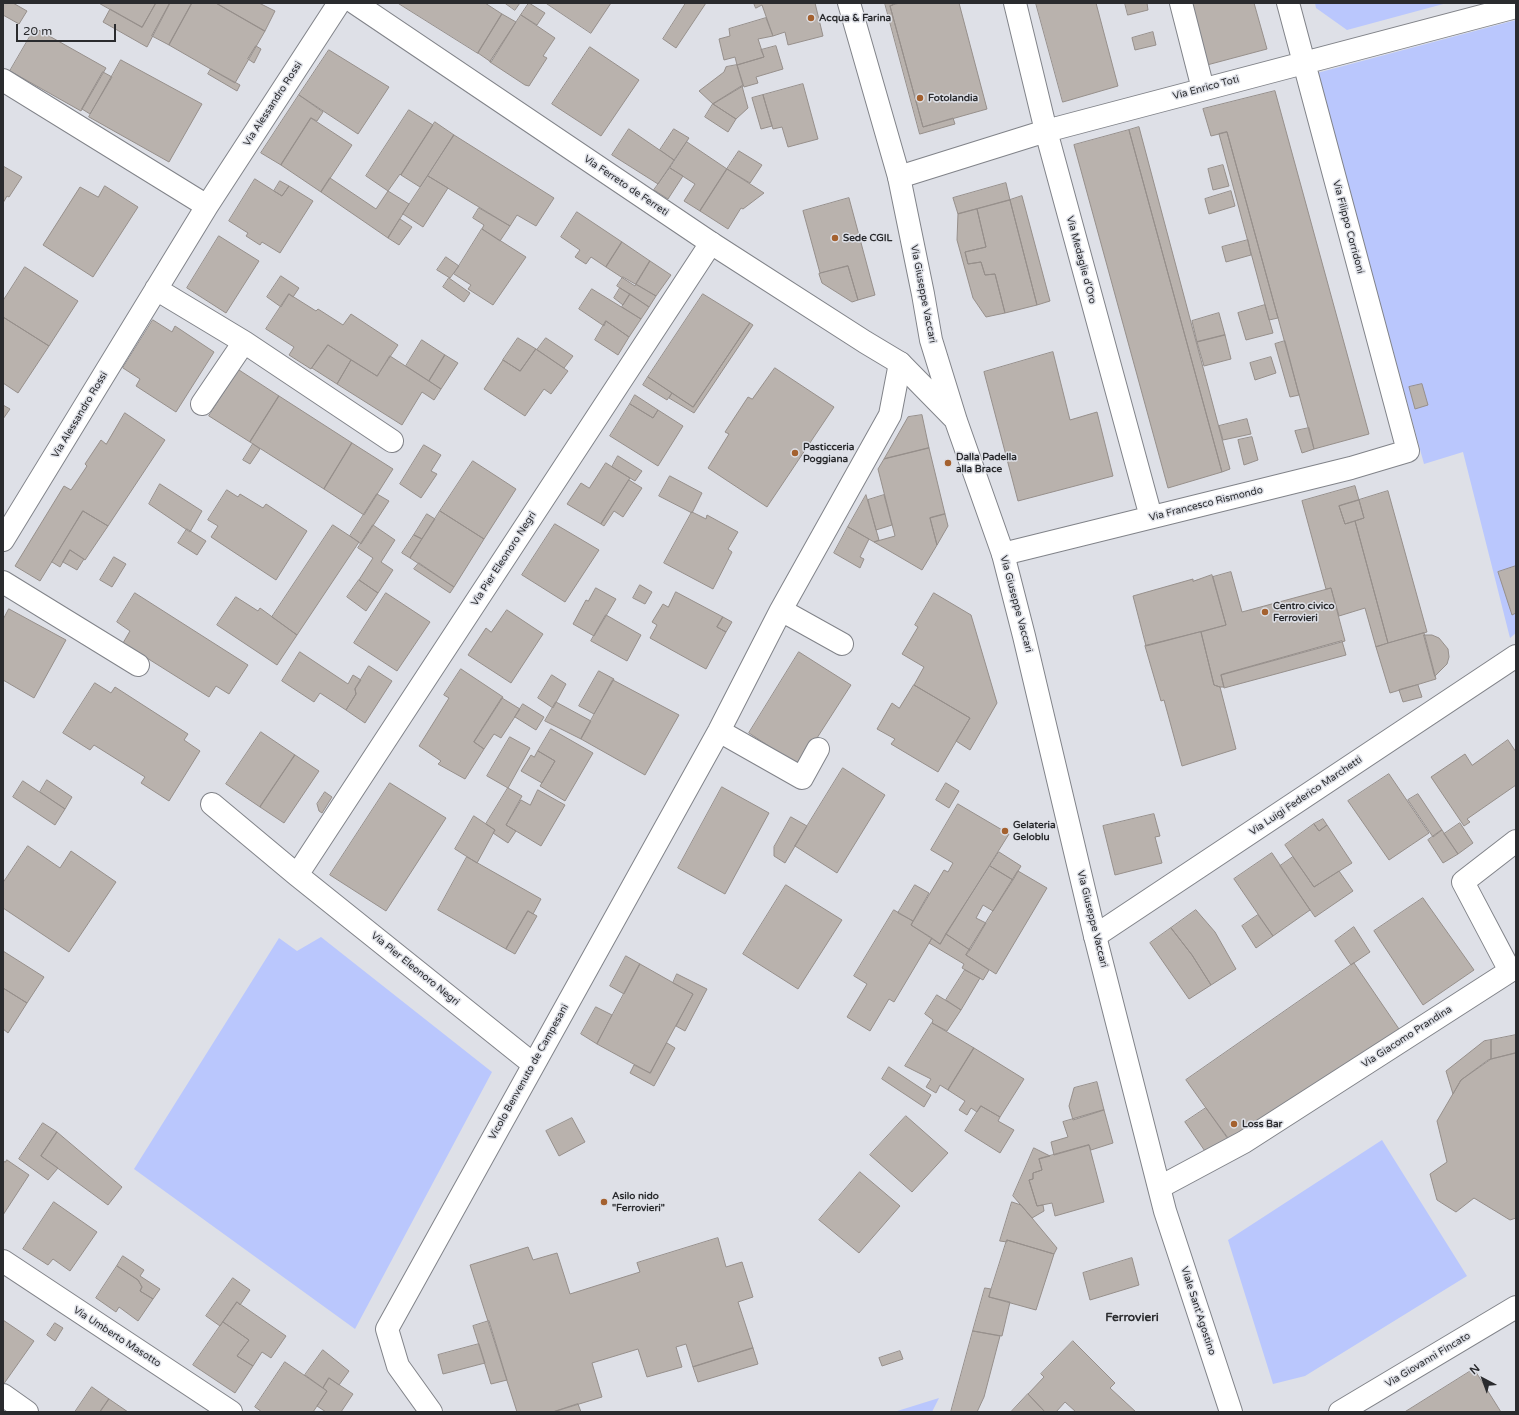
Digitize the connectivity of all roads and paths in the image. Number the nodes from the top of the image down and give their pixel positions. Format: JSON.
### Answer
{"nodes":[{"id":1,"x":339,"y":3,"type":"edge"},
{"id":2,"x":355,"y":3,"type":"edge"},
{"id":3,"x":849,"y":3,"type":"edge"},
{"id":4,"x":1015,"y":3,"type":"edge"},
{"id":5,"x":1181,"y":3,"type":"edge"},
{"id":6,"x":1288,"y":3,"type":"edge"},
{"id":7,"x":1516,"y":7,"type":"edge"},
{"id":8,"x":1304,"y":63,"type":"junction"},
{"id":9,"x":3,"y":80,"type":"edge"},
{"id":10,"x":1203,"y":89,"type":"junction"},
{"id":11,"x":1046,"y":131,"type":"junction"},
{"id":12,"x":898,"y":177,"type":"junction"},
{"id":13,"x":207,"y":206,"type":"junction"},
{"id":14,"x":711,"y":243,"type":"junction"},
{"id":15,"x":156,"y":289,"type":"junction"},
{"id":16,"x":931,"y":340,"type":"junction"},
{"id":17,"x":244,"y":342,"type":"junction"},
{"id":18,"x":900,"y":363,"type":"junction"},
{"id":19,"x":202,"y":404,"type":"dead end"},
{"id":20,"x":956,"y":421,"type":"junction"},
{"id":21,"x":392,"y":441,"type":"dead end"},
{"id":22,"x":1408,"y":451,"type":"joint"},
{"id":23,"x":1151,"y":517,"type":"junction"},
{"id":24,"x":3,"y":540,"type":"edge"},
{"id":25,"x":1003,"y":554,"type":"junction"},
{"id":26,"x":3,"y":582,"type":"edge"},
{"id":27,"x":781,"y":610,"type":"junction"},
{"id":28,"x":842,"y":644,"type":"dead end"},
{"id":29,"x":1516,"y":656,"type":"edge"},
{"id":30,"x":138,"y":665,"type":"dead end"},
{"id":31,"x":719,"y":731,"type":"junction"},
{"id":32,"x":818,"y":749,"type":"dead end"},
{"id":33,"x":212,"y":804,"type":"dead end"},
{"id":34,"x":1516,"y":841,"type":"edge"},
{"id":35,"x":297,"y":875,"type":"junction"},
{"id":36,"x":1095,"y":936,"type":"junction"},
{"id":37,"x":533,"y":1064,"type":"junction"},
{"id":38,"x":1160,"y":1187,"type":"junction"},
{"id":39,"x":1165,"y":1211,"type":"joint"},
{"id":40,"x":3,"y":1261,"type":"edge"},
{"id":41,"x":1516,"y":1307,"type":"edge"},
{"id":42,"x":3,"y":1395,"type":"edge"},
{"id":43,"x":27,"y":1412,"type":"edge"},
{"id":44,"x":231,"y":1412,"type":"edge"},
{"id":45,"x":431,"y":1412,"type":"edge"},
{"id":46,"x":1231,"y":1412,"type":"edge"},
{"id":47,"x":1340,"y":1412,"type":"edge"}],
"edges":[{"from":1,"to":13,"type":"street","name":"Via Alessandro Rossi"},
{"from":2,"to":14,"type":"street","name":"Via Ferreto de Ferreti"},
{"from":3,"to":12,"type":"street","name":"Via Giuseppe Vaccari"},
{"from":4,"to":11,"type":"street","name":"Via Medaglie d'Oro"},
{"from":5,"to":10,"type":"street"},
{"from":6,"to":8,"type":"street","name":"Via Filippo Corridoni"},
{"from":7,"to":8,"type":"street","name":"Via Enrico Toti"},
{"from":8,"to":10,"type":"street","name":"Via Enrico Toti"},
{"from":8,"to":22,"type":"street","name":"Via Filippo Corridoni"},
{"from":9,"to":13,"type":"street"},
{"from":10,"to":11,"type":"street","name":"Via Enrico Toti"},
{"from":11,"to":12,"type":"street","name":"Via Enrico Toti"},
{"from":11,"to":23,"type":"street","name":"Via Medaglie d'Oro"},
{"from":12,"to":16,"type":"street","name":"Via Giuseppe Vaccari"},
{"from":13,"to":15,"type":"street","name":"Via Alessandro Rossi"},
{"from":14,"to":18,"type":"street","name":"Via Ferreto de Ferreti"},
{"from":14,"to":35,"type":"street","name":"Via Pier Eleonoro Negri"},
{"from":15,"to":17,"type":"street"},
{"from":15,"to":24,"type":"street","name":"Via Alessandro Rossi"},
{"from":16,"to":18,"type":"street"},
{"from":16,"to":20,"type":"street","name":"Via Giuseppe Vaccari"},
{"from":17,"to":19,"type":"street"},
{"from":17,"to":21,"type":"street"},
{"from":18,"to":20,"type":"street","name":"Via Ferreto de Ferreti"},
{"from":18,"to":27,"type":"street","name":"Vicolo Benvenuto de Campesani"},
{"from":20,"to":25,"type":"street","name":"Via Giuseppe Vaccari"},
{"from":22,"to":23,"type":"street","name":"Via Francesco Rismondo"},
{"from":23,"to":25,"type":"street","name":"Via Francesco Rismondo"},
{"from":25,"to":36,"type":"street","name":"Via Giuseppe Vaccari"},
{"from":26,"to":30,"type":"street"},
{"from":27,"to":28,"type":"street"},
{"from":27,"to":31,"type":"street","name":"Vicolo Benvenuto de Campesani"},
{"from":29,"to":36,"type":"street","name":"Via Luigi Federico Marchetti"},
{"from":31,"to":32,"type":"street"},
{"from":31,"to":37,"type":"street","name":"Vicolo Benvenuto de Campesani"},
{"from":33,"to":35,"type":"street","name":"Via Pier Eleonoro Negri"},
{"from":34,"to":38,"type":"street","name":"Via Giacomo Prandina"},
{"from":35,"to":37,"type":"street","name":"Via Pier Eleonoro Negri"},
{"from":36,"to":38,"type":"street","name":"Via Giuseppe Vaccari"},
{"from":37,"to":45,"type":"street","name":"Vicolo Benvenuto de Campesani"},
{"from":38,"to":39,"type":"street","name":"Via Giuseppe Vaccari"},
{"from":39,"to":46,"type":"street","name":"Viale Sant'Agostino"},
{"from":40,"to":44,"type":"street","name":"Via Umberto Masotto"},
{"from":41,"to":47,"type":"street","name":"Via Giovanni Fincato"},
{"from":42,"to":43,"type":"street"}]}
